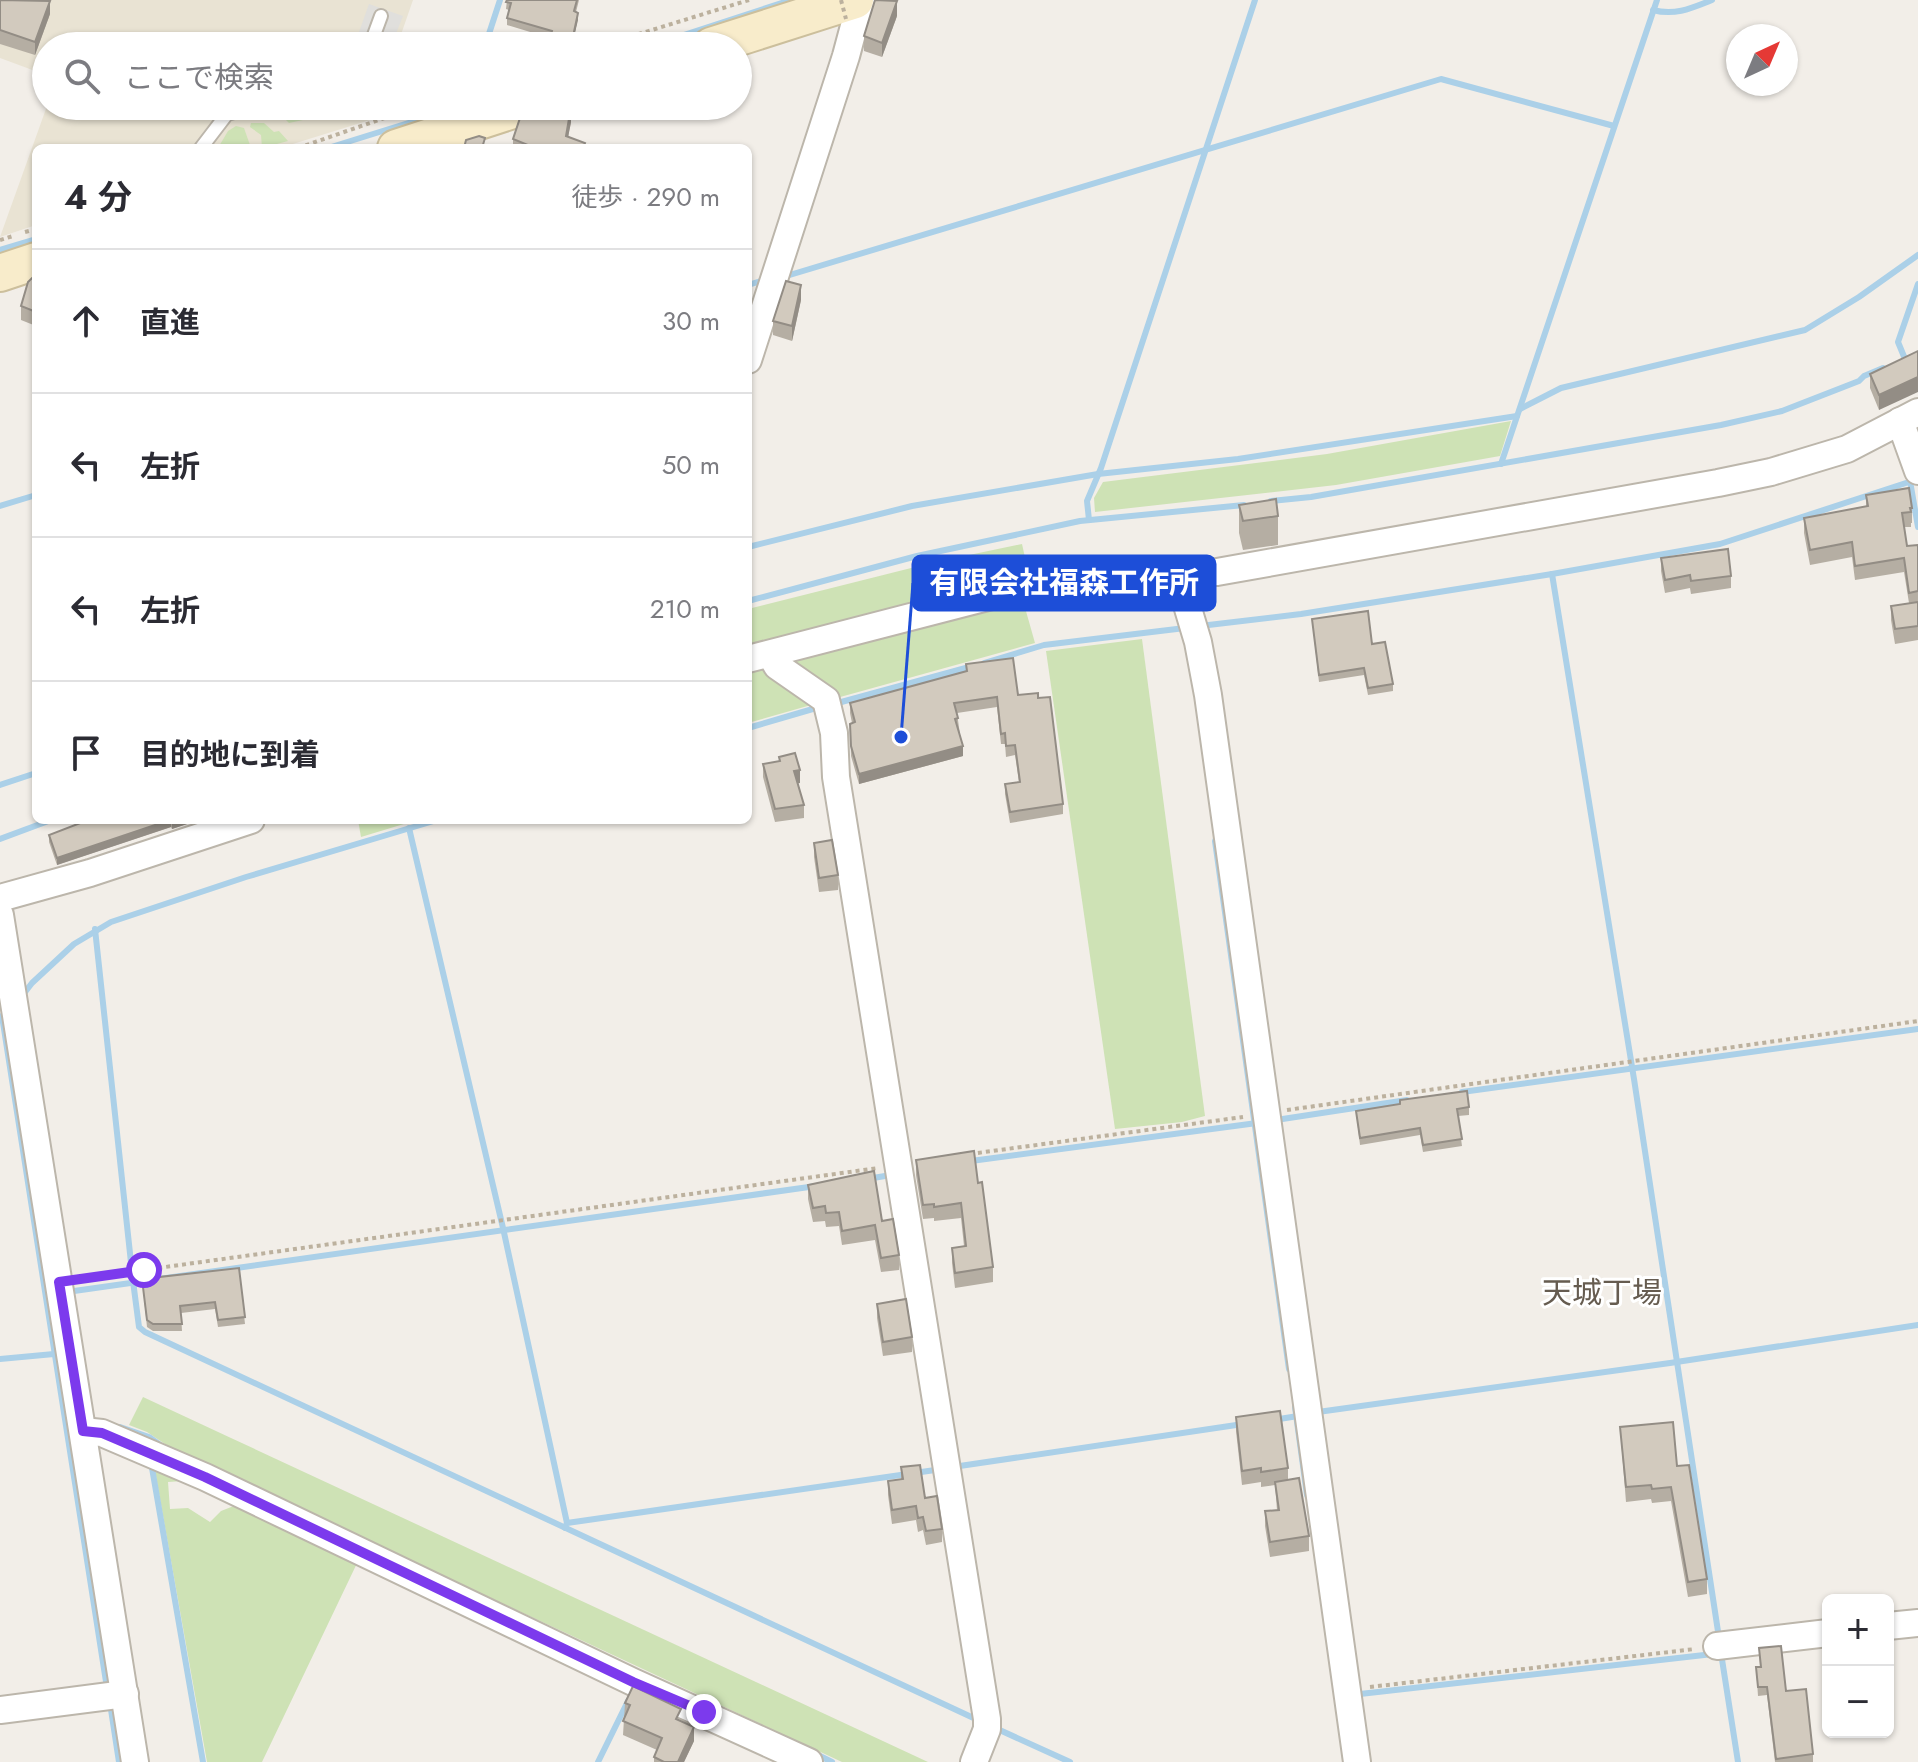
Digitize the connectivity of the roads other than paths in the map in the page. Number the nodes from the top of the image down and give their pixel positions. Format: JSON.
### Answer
{"nodes":[{"id":1,"x":854,"y":6,"type":"edge"},
{"id":2,"x":381,"y":16,"type":"dead end"},
{"id":3,"x":375,"y":32,"type":"edge"},
{"id":4,"x":752,"y":35,"type":"edge"},
{"id":5,"x":222,"y":120,"type":"edge"},
{"id":6,"x":482,"y":120,"type":"edge"},
{"id":7,"x":204,"y":144,"type":"edge"},
{"id":8,"x":408,"y":144,"type":"edge"},
{"id":9,"x":32,"y":262,"type":"edge"},
{"id":10,"x":0,"y":273,"type":"edge"},
{"id":11,"x":752,"y":348,"type":"edge"},
{"id":12,"x":1909,"y":417,"type":"edge"},
{"id":13,"x":1918,"y":471,"type":"edge"},
{"id":14,"x":1178,"y":575,"type":"junction"},
{"id":15,"x":759,"y":656,"type":"edge"},
{"id":16,"x":239,"y":824,"type":"edge"},
{"id":17,"x":0,"y":898,"type":"edge"},
{"id":18,"x":0,"y":915,"type":"edge"},
{"id":19,"x":83,"y":1431,"type":"junction"},
{"id":20,"x":1918,"y":1623,"type":"edge"},
{"id":21,"x":1894,"y":1625,"type":"edge"},
{"id":22,"x":1822,"y":1634,"type":"edge"},
{"id":23,"x":1720,"y":1646,"type":"road end"},
{"id":24,"x":113,"y":1695,"type":"junction"},
{"id":25,"x":0,"y":1710,"type":"edge"},
{"id":26,"x":135,"y":1762,"type":"edge"},
{"id":27,"x":809,"y":1762,"type":"edge"},
{"id":28,"x":974,"y":1762,"type":"edge"},
{"id":29,"x":1357,"y":1762,"type":"edge"}],
"edges":[{"from":1,"to":4,"type":"street"},
{"from":1,"to":11,"type":"street"},
{"from":2,"to":3,"type":"lane"},
{"from":5,"to":7,"type":"lane"},
{"from":6,"to":8,"type":"street"},
{"from":9,"to":10,"type":"street"},
{"from":12,"to":13,"type":"street"},
{"from":12,"to":14,"type":"street"},
{"from":14,"to":15,"type":"street"},
{"from":14,"to":29,"type":"street"},
{"from":15,"to":28,"type":"street"},
{"from":16,"to":17,"type":"street"},
{"from":18,"to":19,"type":"street"},
{"from":19,"to":24,"type":"street"},
{"from":19,"to":27,"type":"street"},
{"from":20,"to":21,"type":"street"},
{"from":22,"to":23,"type":"street"},
{"from":24,"to":25,"type":"street"},
{"from":24,"to":26,"type":"street"}]}
